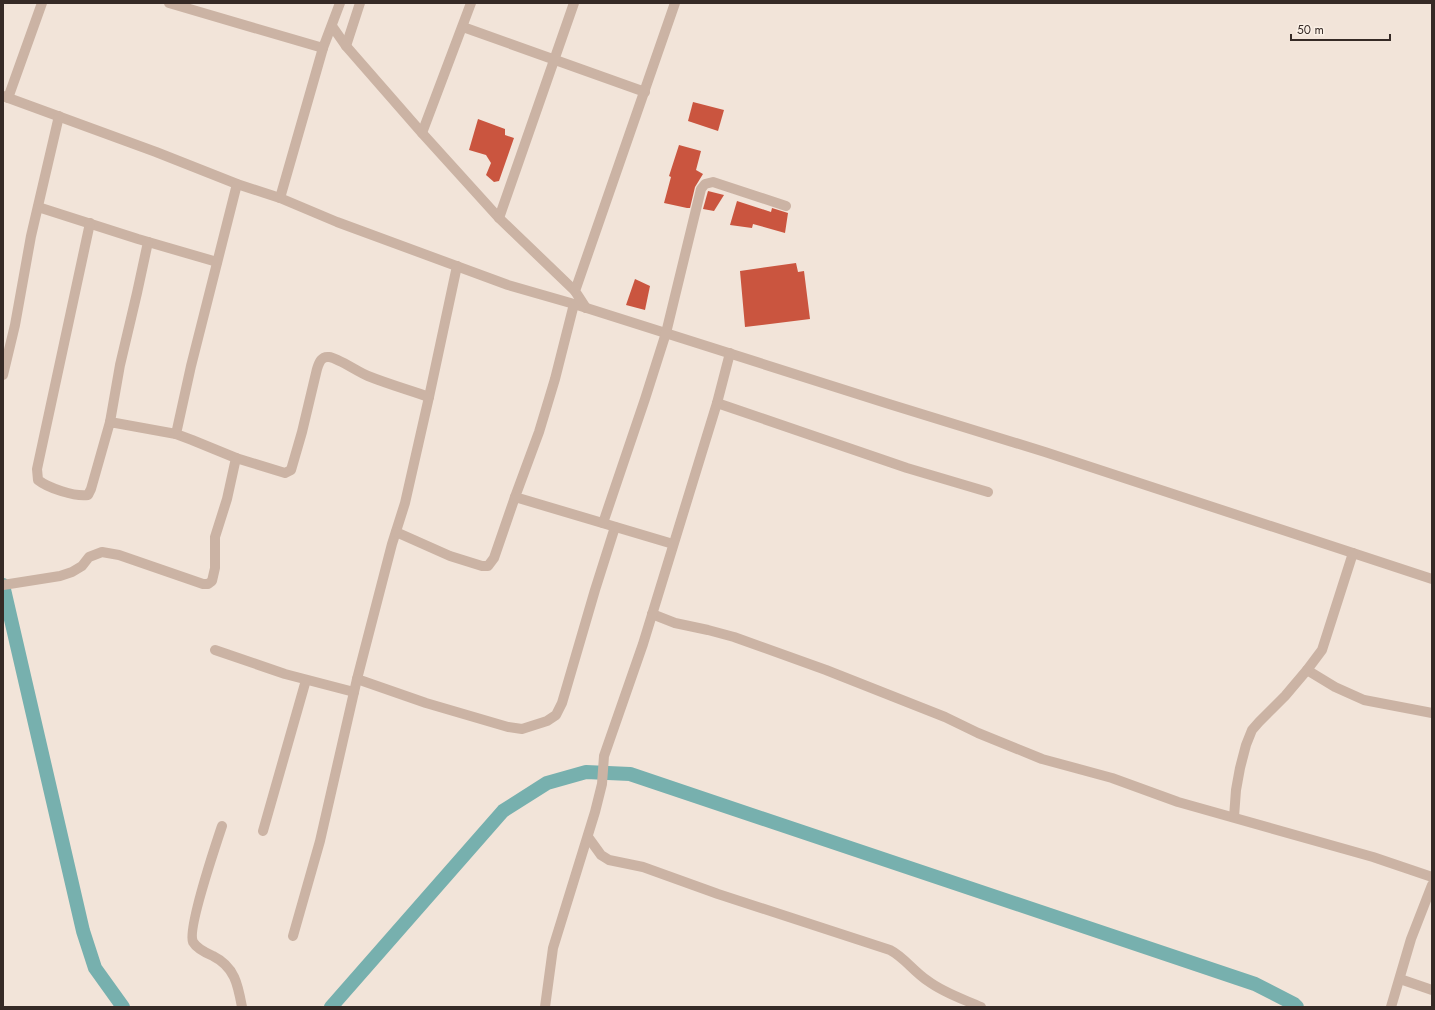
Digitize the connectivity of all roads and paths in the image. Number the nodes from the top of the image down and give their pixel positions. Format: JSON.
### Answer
{"nodes":[{"id":1,"x":42,"y":3,"type":"edge"},
{"id":2,"x":168,"y":3,"type":"edge"},
{"id":3,"x":340,"y":3,"type":"edge"},
{"id":4,"x":360,"y":3,"type":"edge"},
{"id":5,"x":471,"y":3,"type":"edge"},
{"id":6,"x":574,"y":3,"type":"edge"},
{"id":7,"x":675,"y":3,"type":"edge"},
{"id":8,"x":332,"y":26,"type":"junction"},
{"id":9,"x":463,"y":27,"type":"junction"},
{"id":10,"x":346,"y":46,"type":"junction"},
{"id":11,"x":324,"y":48,"type":"junction"},
{"id":12,"x":554,"y":59,"type":"junction"},
{"id":13,"x":645,"y":92,"type":"junction"},
{"id":14,"x":6,"y":97,"type":"edge"},
{"id":15,"x":58,"y":116,"type":"junction"},
{"id":16,"x":422,"y":133,"type":"junction"},
{"id":17,"x":237,"y":184,"type":"junction"},
{"id":18,"x":280,"y":198,"type":"junction"},
{"id":19,"x":786,"y":206,"type":"dead end"},
{"id":20,"x":38,"y":207,"type":"junction"},
{"id":21,"x":499,"y":218,"type":"junction"},
{"id":22,"x":90,"y":223,"type":"junction"},
{"id":23,"x":148,"y":242,"type":"junction"},
{"id":24,"x":217,"y":262,"type":"junction"},
{"id":25,"x":457,"y":266,"type":"junction"},
{"id":26,"x":575,"y":291,"type":"junction"},
{"id":27,"x":574,"y":304,"type":"junction"},
{"id":28,"x":586,"y":308,"type":"junction"},
{"id":29,"x":666,"y":333,"type":"junction"},
{"id":30,"x":730,"y":353,"type":"junction"},
{"id":31,"x":3,"y":375,"type":"edge"},
{"id":32,"x":430,"y":397,"type":"junction"},
{"id":33,"x":717,"y":403,"type":"junction"},
{"id":34,"x":110,"y":422,"type":"junction"},
{"id":35,"x":176,"y":434,"type":"junction"},
{"id":36,"x":236,"y":458,"type":"junction"},
{"id":37,"x":988,"y":492,"type":"dead end"},
{"id":38,"x":515,"y":497,"type":"junction"},
{"id":39,"x":603,"y":522,"type":"junction"},
{"id":40,"x":615,"y":527,"type":"junction"},
{"id":41,"x":396,"y":532,"type":"junction"},
{"id":42,"x":673,"y":544,"type":"junction"},
{"id":43,"x":1353,"y":553,"type":"junction"},
{"id":44,"x":1432,"y":579,"type":"edge"},
{"id":45,"x":3,"y":585,"type":"edge"},
{"id":46,"x":652,"y":614,"type":"junction"},
{"id":47,"x":215,"y":650,"type":"dead end"},
{"id":48,"x":1307,"y":670,"type":"junction"},
{"id":49,"x":357,"y":679,"type":"junction"},
{"id":50,"x":306,"y":680,"type":"junction"},
{"id":51,"x":354,"y":692,"type":"junction"},
{"id":52,"x":1432,"y":713,"type":"edge"},
{"id":53,"x":1234,"y":817,"type":"junction"},
{"id":54,"x":222,"y":826,"type":"dead end"},
{"id":55,"x":263,"y":831,"type":"dead end"},
{"id":56,"x":588,"y":837,"type":"junction"},
{"id":57,"x":1432,"y":877,"type":"edge"},
{"id":58,"x":1432,"y":885,"type":"edge"},
{"id":59,"x":293,"y":936,"type":"dead end"},
{"id":60,"x":1400,"y":979,"type":"junction"},
{"id":61,"x":1432,"y":990,"type":"edge"},
{"id":62,"x":242,"y":1007,"type":"edge"},
{"id":63,"x":544,"y":1007,"type":"edge"},
{"id":64,"x":981,"y":1007,"type":"edge"},
{"id":65,"x":1391,"y":1007,"type":"edge"}],
"edges":[{"from":1,"to":14,"type":"street"},
{"from":2,"to":11,"type":"street"},
{"from":3,"to":8,"type":"street"},
{"from":4,"to":10,"type":"street"},
{"from":5,"to":9,"type":"street"},
{"from":6,"to":12,"type":"street"},
{"from":7,"to":13,"type":"street"},
{"from":8,"to":10,"type":"street"},
{"from":8,"to":11,"type":"street"},
{"from":9,"to":12,"type":"street"},
{"from":9,"to":16,"type":"street"},
{"from":10,"to":16,"type":"street"},
{"from":11,"to":18,"type":"street"},
{"from":12,"to":13,"type":"street"},
{"from":12,"to":21,"type":"street"},
{"from":13,"to":26,"type":"street"},
{"from":14,"to":15,"type":"street"},
{"from":15,"to":17,"type":"street"},
{"from":15,"to":20,"type":"street"},
{"from":16,"to":21,"type":"street"},
{"from":17,"to":18,"type":"street"},
{"from":17,"to":24,"type":"street"},
{"from":18,"to":25,"type":"street"},
{"from":19,"to":29,"type":"street"},
{"from":20,"to":22,"type":"street"},
{"from":20,"to":31,"type":"street"},
{"from":21,"to":26,"type":"street"},
{"from":22,"to":23,"type":"street"},
{"from":22,"to":34,"type":"street"},
{"from":23,"to":24,"type":"street"},
{"from":23,"to":34,"type":"street"},
{"from":24,"to":35,"type":"street"},
{"from":25,"to":27,"type":"street"},
{"from":25,"to":32,"type":"street"},
{"from":26,"to":28,"type":"street"},
{"from":27,"to":28,"type":"street"},
{"from":27,"to":38,"type":"street"},
{"from":28,"to":29,"type":"street"},
{"from":29,"to":30,"type":"street"},
{"from":29,"to":39,"type":"street"},
{"from":30,"to":33,"type":"street"},
{"from":30,"to":43,"type":"street"},
{"from":32,"to":36,"type":"street"},
{"from":32,"to":41,"type":"street"},
{"from":33,"to":37,"type":"street"},
{"from":33,"to":42,"type":"street"},
{"from":34,"to":35,"type":"street"},
{"from":35,"to":36,"type":"street"},
{"from":36,"to":45,"type":"street"},
{"from":38,"to":39,"type":"street"},
{"from":38,"to":41,"type":"street"},
{"from":39,"to":40,"type":"street"},
{"from":40,"to":42,"type":"street"},
{"from":40,"to":49,"type":"street"},
{"from":41,"to":49,"type":"street"},
{"from":42,"to":46,"type":"street"},
{"from":43,"to":44,"type":"street"},
{"from":43,"to":48,"type":"street"},
{"from":46,"to":53,"type":"street"},
{"from":46,"to":56,"type":"street"},
{"from":47,"to":50,"type":"street"},
{"from":48,"to":52,"type":"street"},
{"from":48,"to":53,"type":"street"},
{"from":49,"to":51,"type":"street"},
{"from":50,"to":51,"type":"street"},
{"from":50,"to":55,"type":"street"},
{"from":51,"to":59,"type":"street"},
{"from":53,"to":57,"type":"street"},
{"from":54,"to":62,"type":"street"},
{"from":56,"to":63,"type":"street"},
{"from":56,"to":64,"type":"street"},
{"from":58,"to":60,"type":"street"},
{"from":60,"to":61,"type":"street"},
{"from":60,"to":65,"type":"street"}]}
